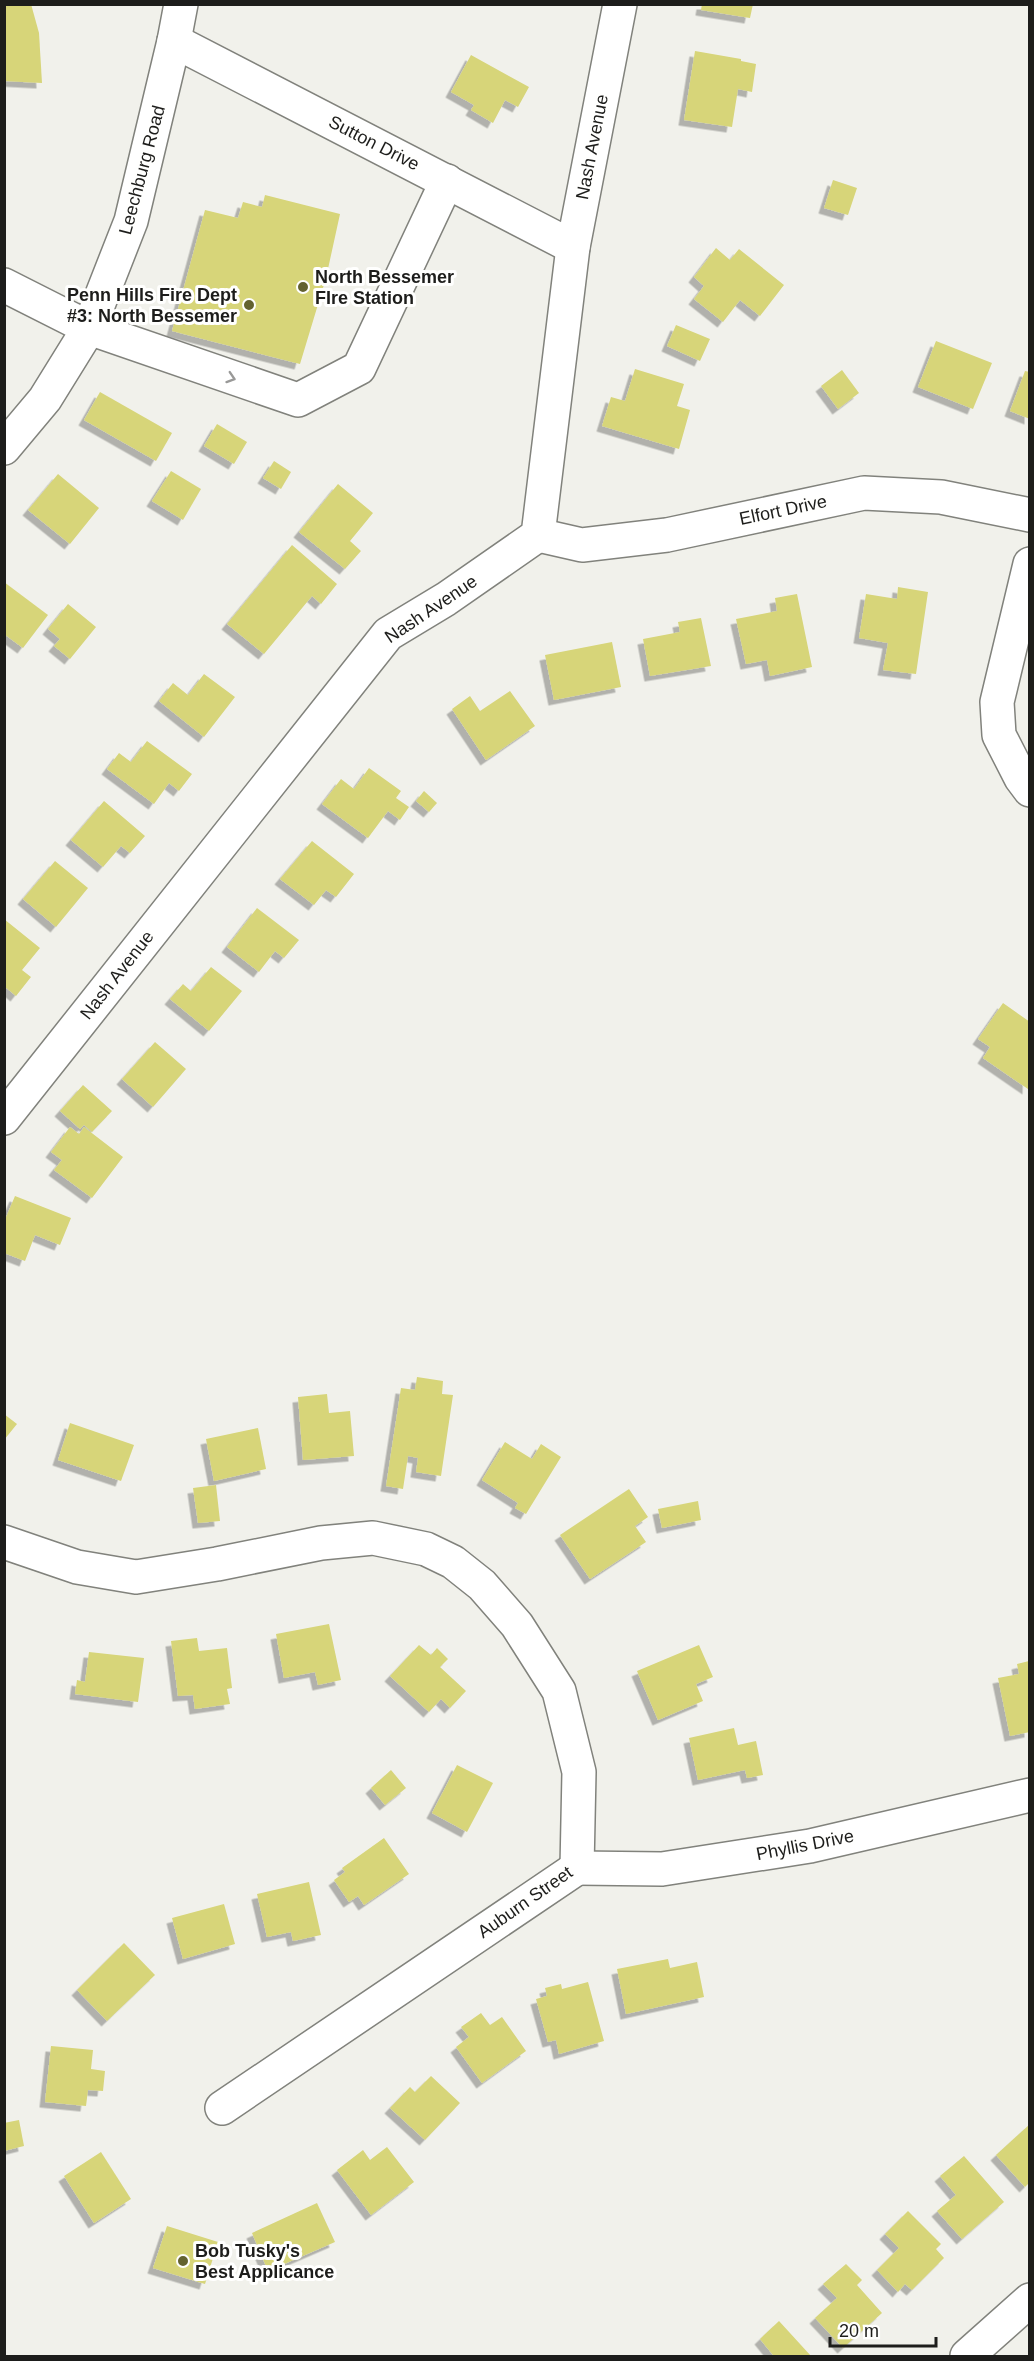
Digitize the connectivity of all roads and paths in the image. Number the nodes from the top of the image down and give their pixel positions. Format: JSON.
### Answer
{"nodes":[{"id":1,"x":180,"y":4,"type":"edge"},
{"id":2,"x":620,"y":4,"type":"edge"},
{"id":3,"x":174,"y":41,"type":"junction"},
{"id":4,"x":447,"y":181,"type":"junction"},
{"id":5,"x":573,"y":247,"type":"junction"},
{"id":6,"x":4,"y":285,"type":"edge"},
{"id":7,"x":88,"y":328,"type":"junction"},
{"id":8,"x":4,"y":448,"type":"edge"},
{"id":9,"x":1029,"y":515,"type":"edge"},
{"id":10,"x":538,"y":535,"type":"junction"},
{"id":11,"x":1029,"y":564,"type":"edge"},
{"id":12,"x":1029,"y":790,"type":"edge"},
{"id":13,"x":4,"y":1118,"type":"edge"},
{"id":14,"x":4,"y":1542,"type":"edge"},
{"id":15,"x":1029,"y":1796,"type":"edge"},
{"id":16,"x":577,"y":1868,"type":"junction"},
{"id":17,"x":222,"y":2108,"type":"dead end"},
{"id":18,"x":1029,"y":2300,"type":"edge"},
{"id":19,"x":967,"y":2356,"type":"edge"}],
"edges":[{"from":1,"to":3,"type":"street","name":"Leechburg Road"},
{"from":2,"to":5,"type":"street","name":"Nash Avenue"},
{"from":3,"to":4,"type":"street","name":"Sutton Drive"},
{"from":3,"to":7,"type":"street","name":"Leechburg Road"},
{"from":4,"to":5,"type":"street","name":"Sutton Drive"},
{"from":7,"to":4,"type":"street","one_way":true},
{"from":5,"to":10,"type":"street","name":"Nash Avenue"},
{"from":6,"to":7,"type":"street"},
{"from":7,"to":8,"type":"street","name":"Leechburg Road"},
{"from":9,"to":10,"type":"street","name":"Elfort Drive"},
{"from":10,"to":13,"type":"street","name":"Nash Avenue"},
{"from":11,"to":12,"type":"street"},
{"from":14,"to":16,"type":"street","name":"Auburn Street"},
{"from":15,"to":16,"type":"street","name":"Phyllis Drive"},
{"from":16,"to":17,"type":"street","name":"Auburn Street"},
{"from":18,"to":19,"type":"street"}]}
